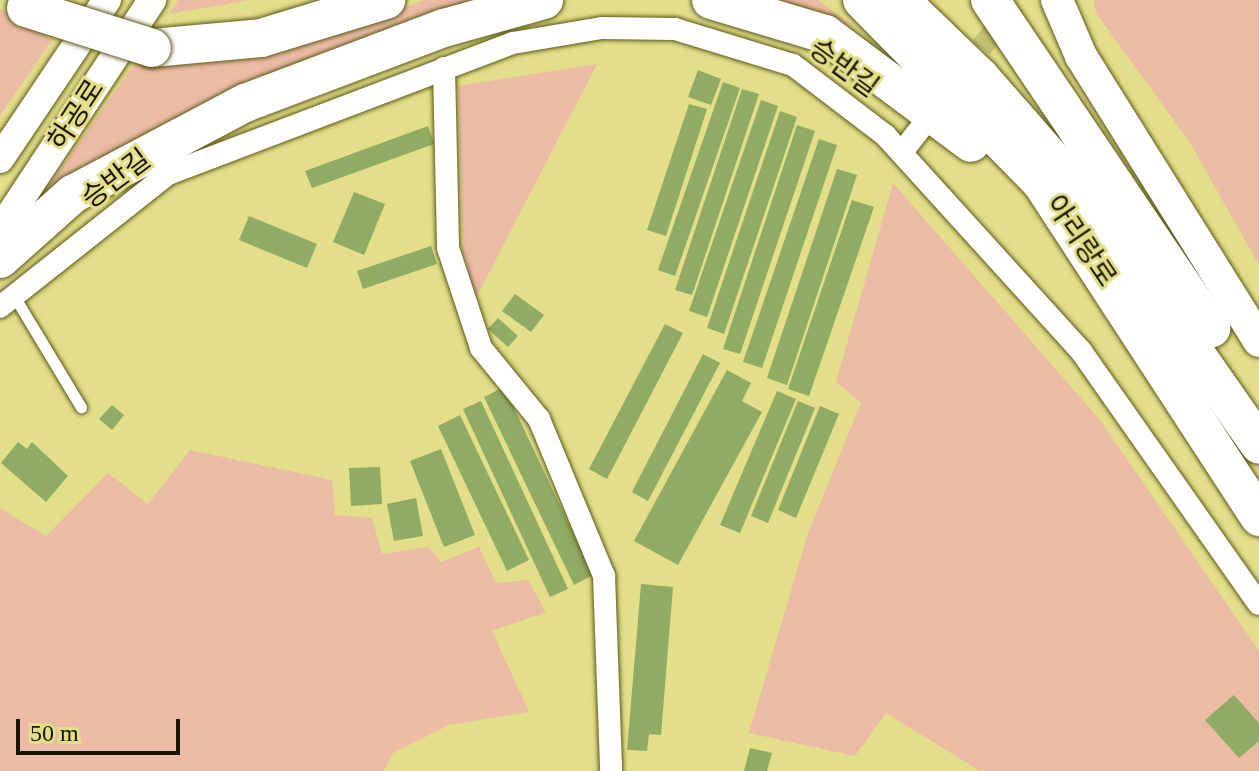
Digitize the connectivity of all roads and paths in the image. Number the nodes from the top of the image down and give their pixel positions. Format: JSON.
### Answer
{"nodes":[{"id":1,"x":107,"y":0,"type":"edge"},
{"id":2,"x":152,"y":0,"type":"edge"},
{"id":3,"x":386,"y":0,"type":"edge"},
{"id":4,"x":544,"y":0,"type":"edge"},
{"id":5,"x":711,"y":0,"type":"edge"},
{"id":6,"x":862,"y":0,"type":"edge"},
{"id":7,"x":900,"y":0,"type":"edge"},
{"id":8,"x":990,"y":0,"type":"edge"},
{"id":9,"x":1057,"y":0,"type":"edge"},
{"id":10,"x":20,"y":4,"type":"edge"},
{"id":11,"x":444,"y":68,"type":"junction"},
{"id":12,"x":922,"y":126,"type":"dead end"},
{"id":13,"x":902,"y":152,"type":"junction"},
{"id":14,"x":0,"y":159,"type":"edge"},
{"id":15,"x":1075,"y":229,"type":"junction"},
{"id":16,"x":0,"y":230,"type":"edge"},
{"id":17,"x":0,"y":259,"type":"edge"},
{"id":18,"x":7,"y":301,"type":"edge"},
{"id":19,"x":1259,"y":341,"type":"edge"},
{"id":20,"x":81,"y":407,"type":"dead end"},
{"id":21,"x":1259,"y":444,"type":"edge"},
{"id":22,"x":1259,"y":517,"type":"edge"},
{"id":23,"x":1259,"y":604,"type":"edge"},
{"id":24,"x":611,"y":771,"type":"edge"}],
"edges":[{"from":1,"to":14,"type":"street","name":"하공로"},
{"from":2,"to":16,"type":"street","name":"하공로"},
{"from":3,"to":10,"type":"highway","bridge":true},
{"from":4,"to":17,"type":"highway"},
{"from":5,"to":15,"type":"highway"},
{"from":6,"to":15,"type":"highway","name":"아리랑로"},
{"from":7,"to":21,"type":"highway","name":"아리랑로"},
{"from":8,"to":21,"type":"highway"},
{"from":9,"to":19,"type":"main road"},
{"from":11,"to":13,"type":"street","name":"승반길"},
{"from":11,"to":18,"type":"street","name":"승반길"},
{"from":11,"to":24,"type":"street"},
{"from":12,"to":13,"type":"street"},
{"from":13,"to":23,"type":"street","name":"승반길"},
{"from":15,"to":22,"type":"highway","name":"아리랑로"},
{"from":18,"to":20,"type":"lane"}]}
